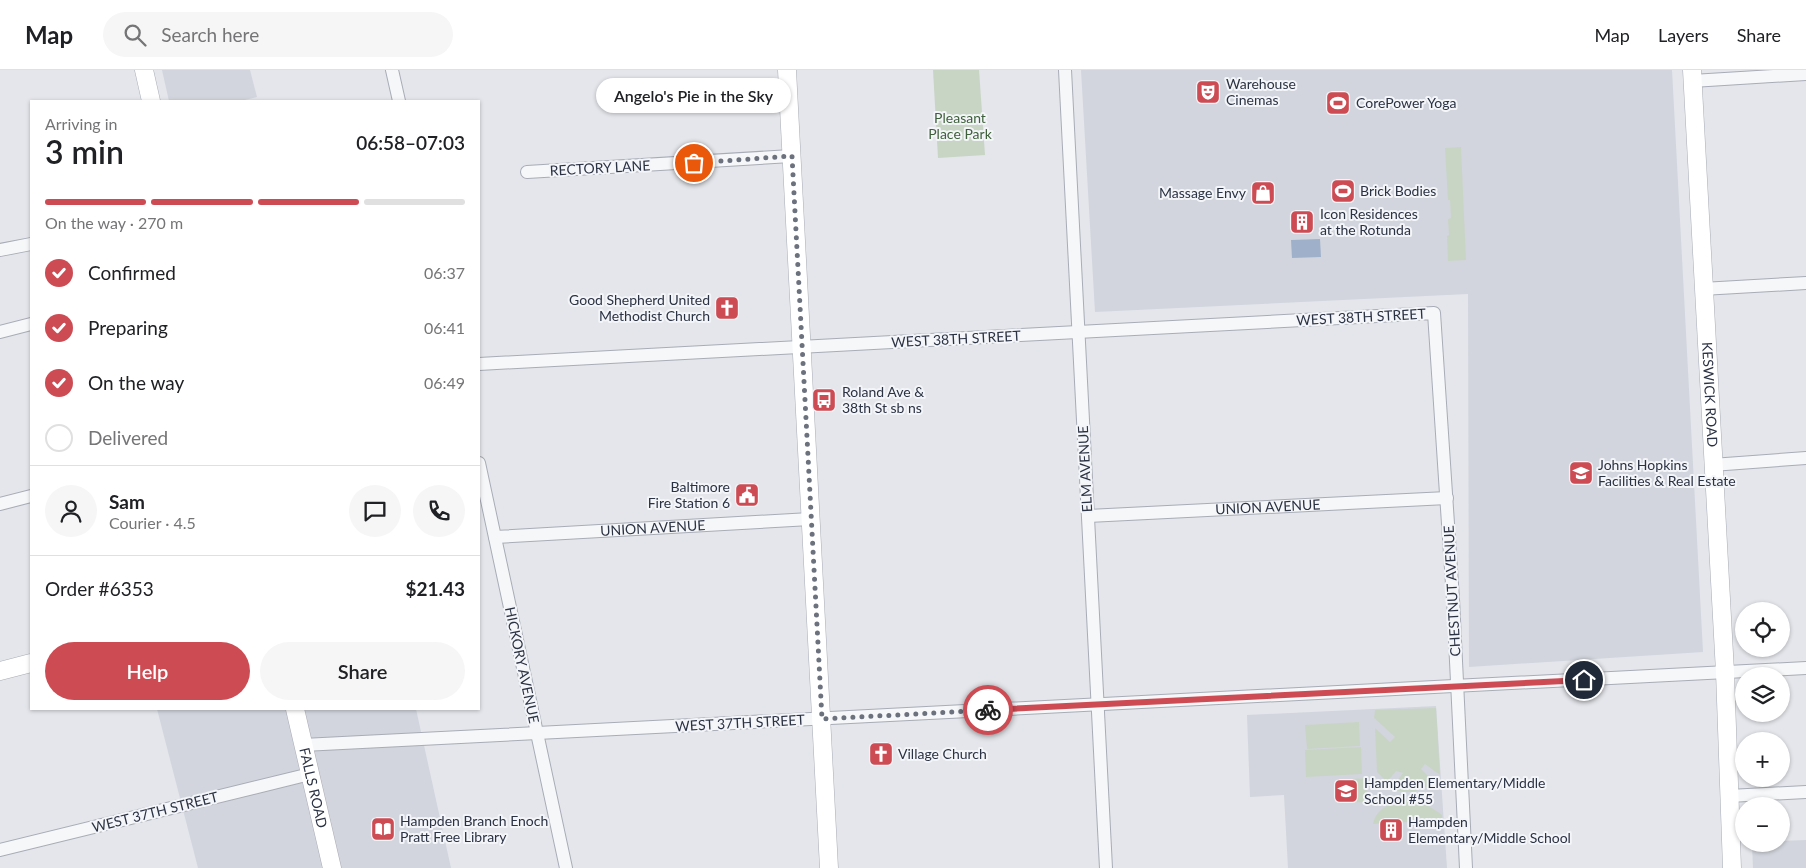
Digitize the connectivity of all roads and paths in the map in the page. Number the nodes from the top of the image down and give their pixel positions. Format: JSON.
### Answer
{"nodes":[{"id":1,"x":144,"y":70,"type":"edge"},
{"id":2,"x":392,"y":70,"type":"edge"},
{"id":3,"x":787,"y":70,"type":"edge"},
{"id":4,"x":1065,"y":70,"type":"edge"},
{"id":5,"x":1806,"y":74,"type":"edge"},
{"id":6,"x":1692,"y":75,"type":"edge"},
{"id":7,"x":151,"y":100,"type":"edge"},
{"id":8,"x":399,"y":100,"type":"edge"},
{"id":9,"x":792,"y":156,"type":"junction"},
{"id":10,"x":527,"y":172,"type":"dead end"},
{"id":11,"x":30,"y":244,"type":"edge"},
{"id":12,"x":0,"y":250,"type":"edge"},
{"id":13,"x":1806,"y":283,"type":"edge"},
{"id":14,"x":1702,"y":289,"type":"junction"},
{"id":15,"x":1434,"y":313,"type":"joint"},
{"id":16,"x":30,"y":324,"type":"edge"},
{"id":17,"x":0,"y":332,"type":"edge"},
{"id":18,"x":1078,"y":332,"type":"junction"},
{"id":19,"x":802,"y":347,"type":"junction"},
{"id":20,"x":480,"y":364,"type":"edge"},
{"id":21,"x":1806,"y":458,"type":"edge"},
{"id":22,"x":1712,"y":465,"type":"junction"},
{"id":23,"x":480,"y":467,"type":"edge"},
{"id":24,"x":30,"y":496,"type":"edge"},
{"id":25,"x":1447,"y":498,"type":"junction"},
{"id":26,"x":0,"y":504,"type":"edge"},
{"id":27,"x":1088,"y":516,"type":"junction"},
{"id":28,"x":810,"y":519,"type":"junction"},
{"id":29,"x":495,"y":537,"type":"junction"},
{"id":30,"x":30,"y":663,"type":"edge"},
{"id":31,"x":1806,"y":668,"type":"edge"},
{"id":32,"x":0,"y":671,"type":"edge"},
{"id":33,"x":1725,"y":672,"type":"junction"},
{"id":34,"x":1457,"y":686,"type":"junction"},
{"id":35,"x":1097,"y":705,"type":"junction"},
{"id":36,"x":295,"y":710,"type":"edge"},
{"id":37,"x":822,"y":719,"type":"junction"},
{"id":38,"x":537,"y":733,"type":"junction"},
{"id":39,"x":303,"y":745,"type":"junction"},
{"id":40,"x":310,"y":774,"type":"junction"},
{"id":41,"x":1806,"y":792,"type":"edge"},
{"id":42,"x":1729,"y":796,"type":"junction"},
{"id":43,"x":0,"y":850,"type":"edge"},
{"id":44,"x":332,"y":868,"type":"edge"},
{"id":45,"x":566,"y":868,"type":"edge"},
{"id":46,"x":829,"y":868,"type":"edge"},
{"id":47,"x":1106,"y":868,"type":"edge"},
{"id":48,"x":1466,"y":868,"type":"edge"},
{"id":49,"x":1732,"y":868,"type":"edge"}],
"edges":[{"from":1,"to":7,"type":"street"},
{"from":2,"to":8,"type":"street"},
{"from":3,"to":9,"type":"street"},
{"from":4,"to":18,"type":"street","name":"ELM AVENUE"},
{"from":5,"to":6,"type":"street"},
{"from":6,"to":14,"type":"street","name":"KESWICK ROAD"},
{"from":9,"to":10,"type":"street","name":"RECTORY LANE"},
{"from":9,"to":19,"type":"street"},
{"from":11,"to":12,"type":"street"},
{"from":13,"to":14,"type":"street"},
{"from":14,"to":22,"type":"street","name":"KESWICK ROAD"},
{"from":15,"to":18,"type":"street","name":"WEST 38TH STREET"},
{"from":15,"to":25,"type":"street","name":"CHESTNUT AVENUE"},
{"from":16,"to":17,"type":"street"},
{"from":18,"to":19,"type":"street","name":"WEST 38TH STREET"},
{"from":18,"to":27,"type":"street","name":"ELM AVENUE"},
{"from":19,"to":20,"type":"street","name":"WEST 38TH STREET"},
{"from":19,"to":28,"type":"street"},
{"from":21,"to":22,"type":"street"},
{"from":22,"to":33,"type":"street","name":"KESWICK ROAD"},
{"from":23,"to":29,"type":"street","name":"HICKORY AVENUE"},
{"from":24,"to":26,"type":"street"},
{"from":25,"to":27,"type":"street","name":"UNION AVENUE"},
{"from":25,"to":34,"type":"street","name":"CHESTNUT AVENUE"},
{"from":27,"to":35,"type":"street","name":"ELM AVENUE"},
{"from":28,"to":29,"type":"street","name":"UNION AVENUE"},
{"from":28,"to":37,"type":"street"},
{"from":29,"to":38,"type":"street","name":"HICKORY AVENUE"},
{"from":30,"to":32,"type":"street"},
{"from":31,"to":33,"type":"street","name":"WEST 37TH STREET"},
{"from":33,"to":34,"type":"street","name":"WEST 37TH STREET"},
{"from":33,"to":42,"type":"street","name":"KESWICK ROAD"},
{"from":34,"to":35,"type":"street","name":"WEST 37TH STREET"},
{"from":34,"to":48,"type":"street","name":"CHESTNUT AVENUE"},
{"from":35,"to":37,"type":"street","name":"WEST 37TH STREET"},
{"from":35,"to":47,"type":"street","name":"ELM AVENUE"},
{"from":36,"to":39,"type":"street","name":"FALLS ROAD"},
{"from":37,"to":38,"type":"street","name":"WEST 37TH STREET"},
{"from":37,"to":46,"type":"street"},
{"from":38,"to":39,"type":"street","name":"WEST 37TH STREET"},
{"from":38,"to":45,"type":"street","name":"HICKORY AVENUE"},
{"from":39,"to":40,"type":"street","name":"FALLS ROAD"},
{"from":40,"to":43,"type":"street","name":"WEST 37TH STREET"},
{"from":40,"to":44,"type":"street","name":"FALLS ROAD"},
{"from":41,"to":42,"type":"street"},
{"from":42,"to":49,"type":"street","name":"KESWICK ROAD"}]}
